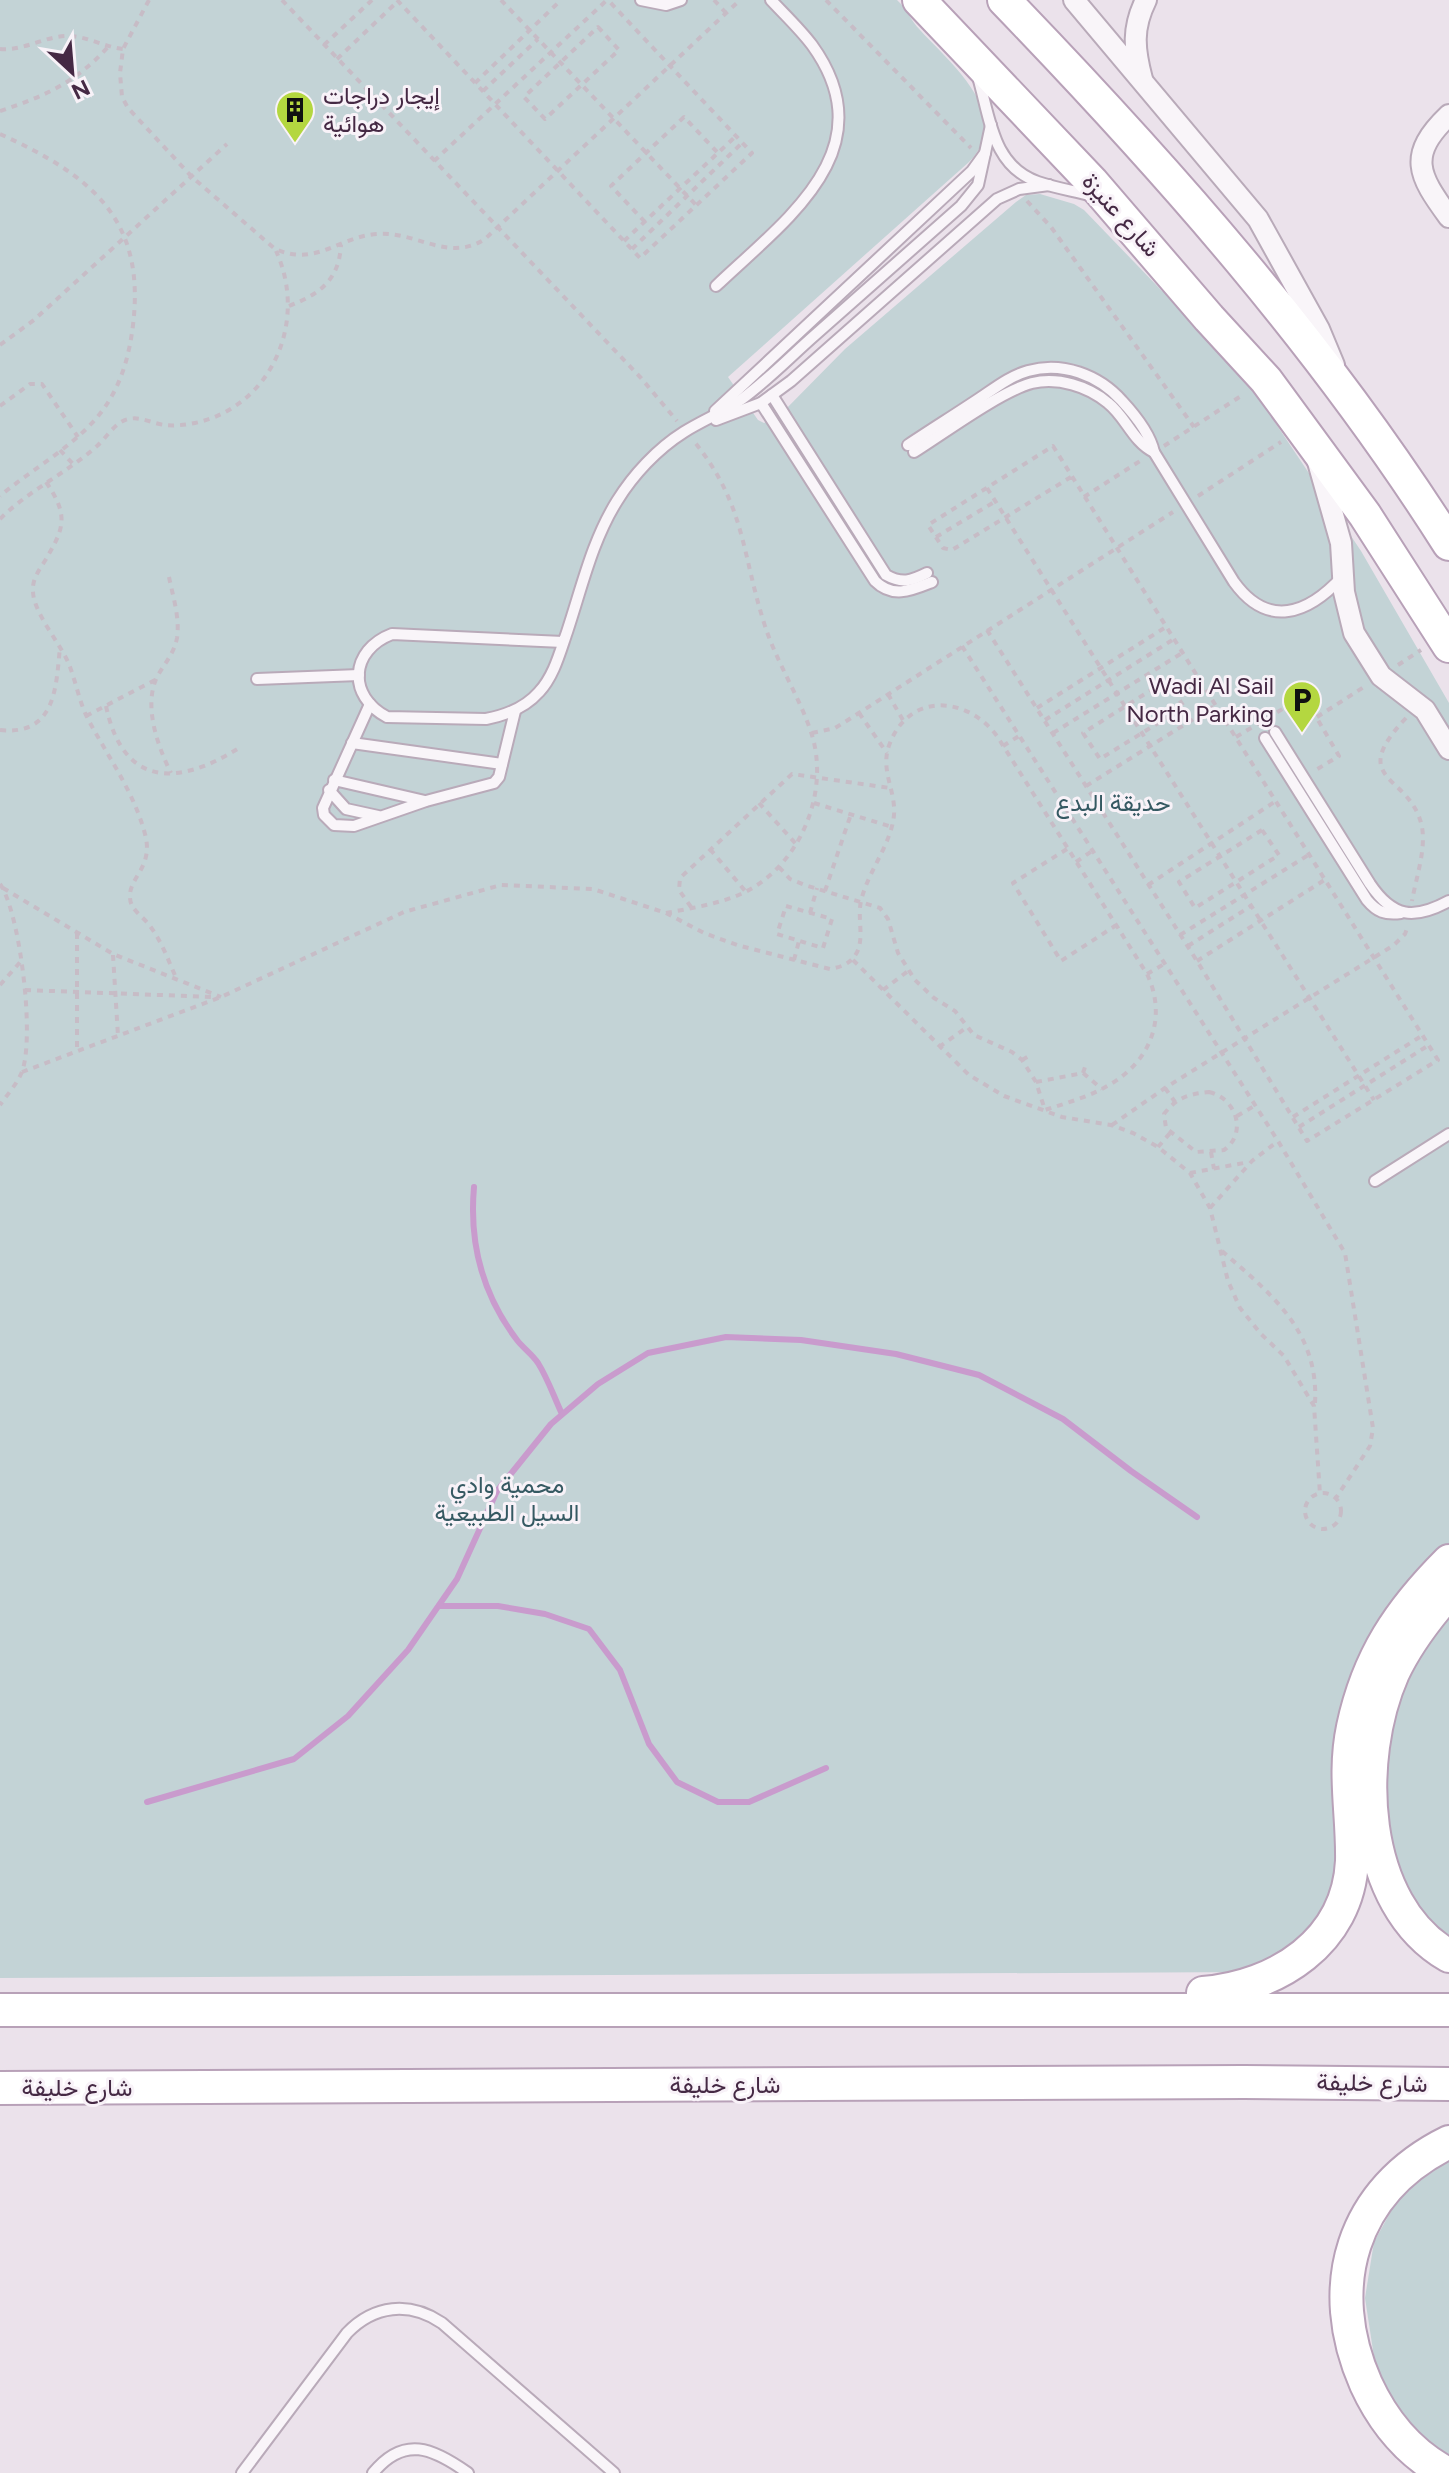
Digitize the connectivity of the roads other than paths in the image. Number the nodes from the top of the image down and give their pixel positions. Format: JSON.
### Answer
{"nodes":[{"id":1,"x":641,"y":0,"type":"edge"},
{"id":2,"x":681,"y":0,"type":"edge"},
{"id":3,"x":771,"y":0,"type":"edge"},
{"id":4,"x":919,"y":0,"type":"edge"},
{"id":5,"x":1004,"y":0,"type":"edge"},
{"id":6,"x":1074,"y":0,"type":"edge"},
{"id":7,"x":1146,"y":0,"type":"edge"},
{"id":8,"x":972,"y":56,"type":"junction"},
{"id":9,"x":1143,"y":83,"type":"junction"},
{"id":10,"x":1449,"y":115,"type":"edge"},
{"id":11,"x":991,"y":125,"type":"junction"},
{"id":12,"x":985,"y":153,"type":"junction"},
{"id":13,"x":1049,"y":185,"type":"junction"},
{"id":14,"x":1109,"y":200,"type":"junction"},
{"id":15,"x":1449,"y":217,"type":"edge"},
{"id":16,"x":716,"y":286,"type":"dead end"},
{"id":17,"x":772,"y":395,"type":"junction"},
{"id":18,"x":1349,"y":398,"type":"junction"},
{"id":19,"x":761,"y":403,"type":"junction"},
{"id":20,"x":706,"y":421,"type":"junction"},
{"id":21,"x":1307,"y":433,"type":"junction"},
{"id":22,"x":911,"y":449,"type":"dead end"},
{"id":23,"x":1449,"y":544,"type":"edge"},
{"id":24,"x":1343,"y":576,"type":"junction"},
{"id":25,"x":563,"y":642,"type":"junction"},
{"id":26,"x":1449,"y":646,"type":"edge"},
{"id":27,"x":359,"y":675,"type":"junction"},
{"id":28,"x":257,"y":679,"type":"dead end"},
{"id":29,"x":370,"y":704,"type":"junction"},
{"id":30,"x":515,"y":711,"type":"junction"},
{"id":31,"x":1270,"y":735,"type":"dead end"},
{"id":32,"x":352,"y":743,"type":"junction"},
{"id":33,"x":1449,"y":749,"type":"edge"},
{"id":34,"x":502,"y":764,"type":"junction"},
{"id":35,"x":332,"y":785,"type":"junction"},
{"id":36,"x":426,"y":801,"type":"junction"},
{"id":37,"x":378,"y":817,"type":"junction"},
{"id":38,"x":1449,"y":901,"type":"edge"},
{"id":39,"x":1449,"y":1134,"type":"edge"},
{"id":40,"x":1375,"y":1181,"type":"dead end"},
{"id":41,"x":1449,"y":1561,"type":"edge"},
{"id":42,"x":1449,"y":1592,"type":"edge"},
{"id":43,"x":1449,"y":1956,"type":"edge"},
{"id":44,"x":1049,"y":2008,"type":"junction"},
{"id":45,"x":0,"y":2010,"type":"edge"},
{"id":46,"x":1449,"y":2010,"type":"edge"},
{"id":47,"x":1449,"y":2084,"type":"edge"},
{"id":48,"x":0,"y":2088,"type":"edge"},
{"id":49,"x":1449,"y":2142,"type":"edge"},
{"id":50,"x":242,"y":2473,"type":"edge"},
{"id":51,"x":373,"y":2473,"type":"edge"},
{"id":52,"x":468,"y":2473,"type":"edge"},
{"id":53,"x":614,"y":2473,"type":"edge"},
{"id":54,"x":1446,"y":2473,"type":"edge"}],
"edges":[{"from":1,"to":2,"type":"lane"},
{"from":3,"to":16,"type":"lane"},
{"from":4,"to":8,"type":"main road","name":"شارع عنيزة"},
{"from":5,"to":18,"type":"main road"},
{"from":6,"to":9,"type":"street"},
{"from":7,"to":9,"type":"street"},
{"from":8,"to":11,"type":"lane"},
{"from":8,"to":14,"type":"main road","name":"شارع عنيزة"},
{"from":9,"to":18,"type":"street"},
{"from":10,"to":15,"type":"street"},
{"from":11,"to":12,"type":"lane"},
{"from":11,"to":13,"type":"lane"},
{"from":12,"to":20,"type":"lane"},
{"from":12,"to":20,"type":"lane"},
{"from":13,"to":14,"type":"lane"},
{"from":13,"to":17,"type":"lane"},
{"from":14,"to":21,"type":"main road","name":"شارع عنيزة"},
{"from":17,"to":19,"type":"lane"},
{"from":17,"to":19,"type":"lane"},
{"from":18,"to":23,"type":"main road"},
{"from":19,"to":20,"type":"lane"},
{"from":20,"to":25,"type":"lane"},
{"from":21,"to":24,"type":"street","name":"شارع عنيزة"},
{"from":21,"to":26,"type":"main road","name":"شارع عنيزة"},
{"from":22,"to":24,"type":"lane"},
{"from":24,"to":33,"type":"street","name":"شارع عنيزة"},
{"from":25,"to":27,"type":"lane"},
{"from":25,"to":30,"type":"lane"},
{"from":27,"to":28,"type":"lane"},
{"from":27,"to":29,"type":"lane"},
{"from":29,"to":30,"type":"lane"},
{"from":29,"to":32,"type":"lane"},
{"from":30,"to":34,"type":"lane"},
{"from":31,"to":38,"type":"lane"},
{"from":32,"to":34,"type":"lane"},
{"from":32,"to":35,"type":"lane"},
{"from":34,"to":36,"type":"lane"},
{"from":35,"to":36,"type":"lane"},
{"from":35,"to":37,"type":"lane"},
{"from":35,"to":37,"type":"lane"},
{"from":36,"to":37,"type":"lane"},
{"from":39,"to":40,"type":"lane"},
{"from":41,"to":44,"type":"main road"},
{"from":42,"to":43,"type":"main road"},
{"from":44,"to":45,"type":"main road"},
{"from":44,"to":46,"type":"main road"},
{"from":47,"to":48,"type":"main road","name":"شارع خليفة"},
{"from":49,"to":54,"type":"main road"},
{"from":50,"to":53,"type":"lane"},
{"from":51,"to":52,"type":"lane"}]}
